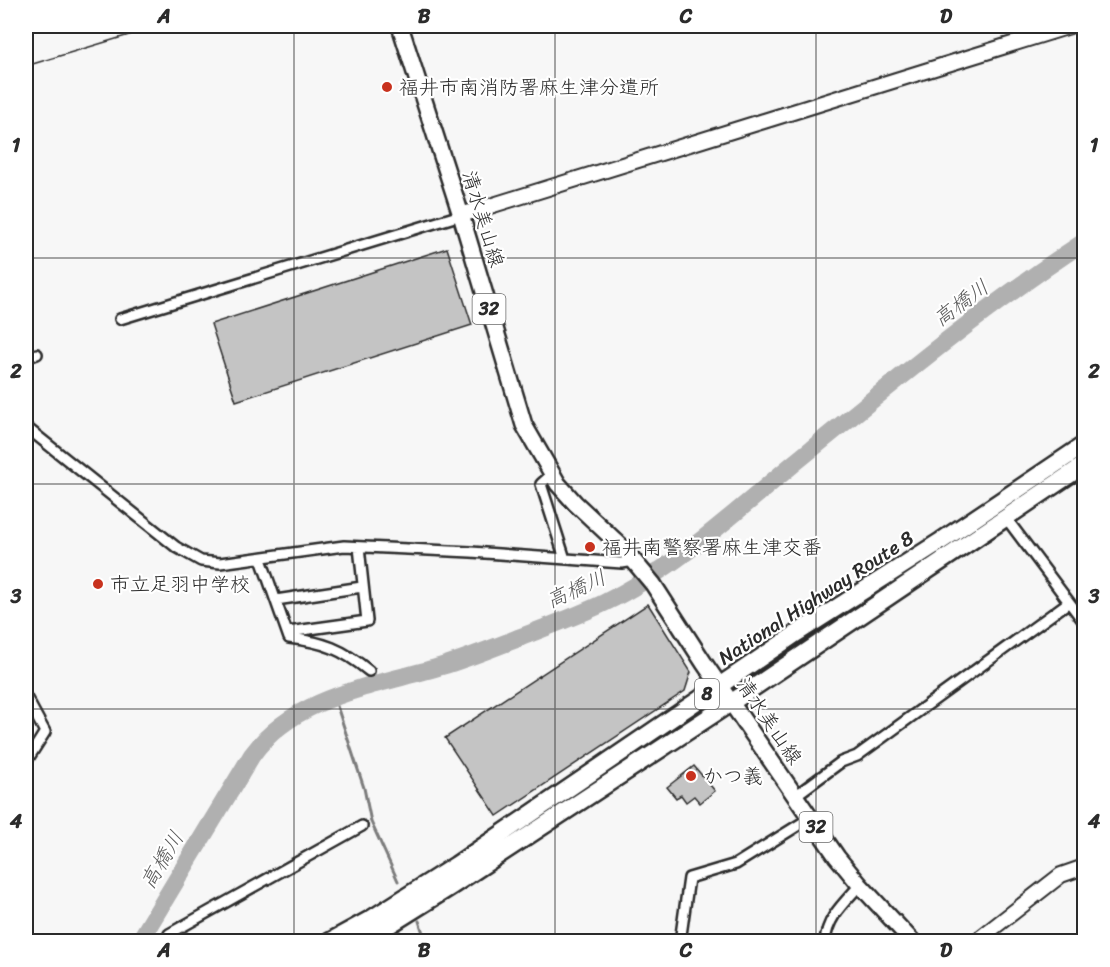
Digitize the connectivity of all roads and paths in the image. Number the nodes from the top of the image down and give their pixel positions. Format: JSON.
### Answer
{"nodes":[{"id":1,"x":399,"y":26,"type":"edge"},
{"id":2,"x":1070,"y":26,"type":"edge"},
{"id":3,"x":461,"y":215,"type":"junction"},
{"id":4,"x":120,"y":319,"type":"dead end"},
{"id":5,"x":37,"y":354,"type":"dead end"},
{"id":6,"x":26,"y":358,"type":"edge"},
{"id":7,"x":26,"y":427,"type":"edge"},
{"id":8,"x":1084,"y":445,"type":"edge"},
{"id":9,"x":1084,"y":465,"type":"edge"},
{"id":10,"x":552,"y":474,"type":"junction"},
{"id":11,"x":1006,"y":518,"type":"junction"},
{"id":12,"x":359,"y":547,"type":"junction"},
{"id":13,"x":261,"y":559,"type":"junction"},
{"id":14,"x":565,"y":559,"type":"junction"},
{"id":15,"x":638,"y":564,"type":"junction"},
{"id":16,"x":362,"y":587,"type":"junction"},
{"id":17,"x":276,"y":600,"type":"junction"},
{"id":18,"x":1070,"y":602,"type":"junction"},
{"id":19,"x":1084,"y":622,"type":"edge"},
{"id":20,"x":288,"y":632,"type":"junction"},
{"id":21,"x":369,"y":671,"type":"dead end"},
{"id":22,"x":720,"y":686,"type":"junction"},
{"id":23,"x":26,"y":697,"type":"edge"},
{"id":24,"x":732,"y":702,"type":"junction"},
{"id":25,"x":26,"y":762,"type":"edge"},
{"id":26,"x":795,"y":796,"type":"junction"},
{"id":27,"x":810,"y":818,"type":"junction"},
{"id":28,"x":362,"y":826,"type":"dead end"},
{"id":29,"x":1084,"y":867,"type":"edge"},
{"id":30,"x":860,"y":885,"type":"junction"},
{"id":31,"x":169,"y":934,"type":"dead end"},
{"id":32,"x":329,"y":942,"type":"edge"},
{"id":33,"x":362,"y":942,"type":"edge"},
{"id":34,"x":680,"y":942,"type":"edge"},
{"id":35,"x":825,"y":942,"type":"edge"},
{"id":36,"x":913,"y":942,"type":"edge"},
{"id":37,"x":975,"y":942,"type":"edge"}],
"edges":[{"from":1,"to":3,"type":"main road","name":"清水美山線","number":"32"},
{"from":2,"to":3,"type":"street"},
{"from":3,"to":4,"type":"street"},
{"from":3,"to":10,"type":"main road","name":"清水美山線","number":"32"},
{"from":5,"to":6,"type":"street"},
{"from":7,"to":13,"type":"street"},
{"from":8,"to":22,"type":"highway","name":"National Highway Route 8","number":"8"},
{"from":9,"to":11,"type":"highway","name":"National Highway Route 8","number":"8"},
{"from":10,"to":14,"type":"street"},
{"from":10,"to":15,"type":"main road","name":"清水美山線","number":"32"},
{"from":11,"to":18,"type":"street"},
{"from":11,"to":24,"type":"highway","name":"National Highway Route 8","number":"8"},
{"from":12,"to":13,"type":"street"},
{"from":12,"to":14,"type":"street"},
{"from":12,"to":16,"type":"street"},
{"from":13,"to":17,"type":"street"},
{"from":14,"to":15,"type":"street"},
{"from":15,"to":22,"type":"main road","name":"清水美山線","number":"32"},
{"from":16,"to":17,"type":"street"},
{"from":16,"to":20,"type":"street"},
{"from":17,"to":20,"type":"street"},
{"from":18,"to":19,"type":"street"},
{"from":18,"to":26,"type":"street"},
{"from":20,"to":21,"type":"street"},
{"from":22,"to":24,"type":"main road","name":"清水美山線","number":"32"},
{"from":22,"to":32,"type":"highway","name":"National Highway Route 8","number":"8"},
{"from":23,"to":25,"type":"street"},
{"from":24,"to":26,"type":"main road","name":"清水美山線","number":"32"},
{"from":24,"to":33,"type":"highway","name":"National Highway Route 8","number":"8"},
{"from":26,"to":27,"type":"main road","name":"清水美山線","number":"32"},
{"from":27,"to":30,"type":"main road","name":"清水美山線","number":"32"},
{"from":27,"to":34,"type":"street"},
{"from":28,"to":31,"type":"street"},
{"from":29,"to":37,"type":"street"},
{"from":30,"to":35,"type":"street"},
{"from":30,"to":36,"type":"main road","name":"清水美山線","number":"32"}]}
